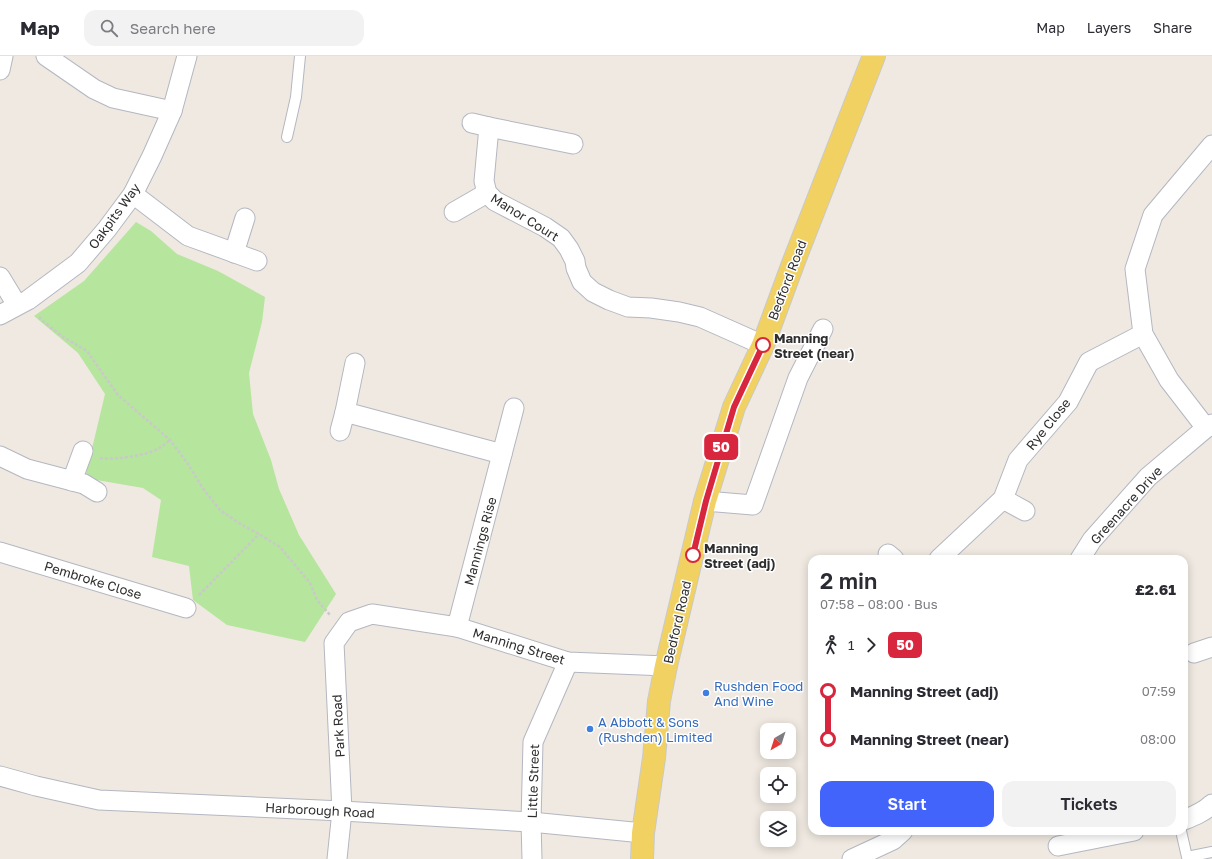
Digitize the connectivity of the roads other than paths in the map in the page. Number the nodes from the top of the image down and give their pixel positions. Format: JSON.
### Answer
{"nodes":[{"id":1,"x":3,"y":56,"type":"edge"},
{"id":2,"x":46,"y":56,"type":"edge"},
{"id":3,"x":187,"y":56,"type":"edge"},
{"id":4,"x":300,"y":56,"type":"edge"},
{"id":5,"x":874,"y":56,"type":"edge"},
{"id":6,"x":0,"y":70,"type":"edge"},
{"id":7,"x":172,"y":111,"type":"junction"},
{"id":8,"x":286,"y":137,"type":"dead end"},
{"id":9,"x":573,"y":144,"type":"dead end"},
{"id":10,"x":1212,"y":145,"type":"edge"},
{"id":11,"x":487,"y":193,"type":"junction"},
{"id":12,"x":133,"y":194,"type":"junction"},
{"id":13,"x":454,"y":212,"type":"dead end"},
{"id":14,"x":245,"y":218,"type":"dead end"},
{"id":15,"x":234,"y":253,"type":"junction"},
{"id":16,"x":256,"y":261,"type":"dead end"},
{"id":17,"x":0,"y":277,"type":"edge"},
{"id":18,"x":22,"y":302,"type":"junction"},
{"id":19,"x":0,"y":315,"type":"edge"},
{"id":20,"x":823,"y":329,"type":"dead end"},
{"id":21,"x":1143,"y":334,"type":"junction"},
{"id":22,"x":763,"y":345,"type":"junction"},
{"id":23,"x":355,"y":363,"type":"dead end"},
{"id":24,"x":514,"y":408,"type":"dead end"},
{"id":25,"x":345,"y":412,"type":"junction"},
{"id":26,"x":1209,"y":426,"type":"edge"},
{"id":27,"x":340,"y":431,"type":"dead end"},
{"id":28,"x":83,"y":451,"type":"road end"},
{"id":29,"x":502,"y":454,"type":"junction"},
{"id":30,"x":0,"y":456,"type":"edge"},
{"id":31,"x":72,"y":481,"type":"junction"},
{"id":32,"x":97,"y":492,"type":"dead end"},
{"id":33,"x":1003,"y":499,"type":"junction"},
{"id":34,"x":706,"y":501,"type":"junction"},
{"id":35,"x":1025,"y":511,"type":"dead end"},
{"id":36,"x":0,"y":552,"type":"edge"},
{"id":37,"x":945,"y":553,"type":"edge"},
{"id":38,"x":1083,"y":555,"type":"edge"},
{"id":39,"x":186,"y":608,"type":"road end"},
{"id":40,"x":372,"y":614,"type":"joint"},
{"id":41,"x":457,"y":627,"type":"junction"},
{"id":42,"x":1212,"y":647,"type":"edge"},
{"id":43,"x":1194,"y":653,"type":"dead end"},
{"id":44,"x":568,"y":662,"type":"junction"},
{"id":45,"x":666,"y":666,"type":"junction"},
{"id":46,"x":0,"y":776,"type":"edge"},
{"id":47,"x":1212,"y":804,"type":"edge"},
{"id":48,"x":342,"y":811,"type":"junction"},
{"id":49,"x":1188,"y":819,"type":"edge"},
{"id":50,"x":531,"y":822,"type":"junction"},
{"id":51,"x":643,"y":833,"type":"junction"},
{"id":52,"x":899,"y":835,"type":"edge"},
{"id":53,"x":1114,"y":835,"type":"edge"},
{"id":54,"x":1182,"y":835,"type":"edge"},
{"id":55,"x":1058,"y":846,"type":"dead end"},
{"id":56,"x":1212,"y":852,"type":"edge"},
{"id":57,"x":337,"y":859,"type":"edge"},
{"id":58,"x":532,"y":859,"type":"edge"},
{"id":59,"x":642,"y":859,"type":"edge"},
{"id":60,"x":852,"y":859,"type":"edge"}],
"edges":[{"from":1,"to":6,"type":"street"},
{"from":2,"to":7,"type":"street"},
{"from":3,"to":7,"type":"street","name":"Oakpits Way"},
{"from":4,"to":8,"type":"lane"},
{"from":5,"to":22,"type":"main road","name":"Bedford Road"},
{"from":7,"to":12,"type":"street","name":"Oakpits Way"},
{"from":9,"to":11,"type":"street","name":"Manor Court"},
{"from":10,"to":21,"type":"street"},
{"from":11,"to":13,"type":"street","name":"Manor Court"},
{"from":11,"to":22,"type":"street","name":"Manor Court"},
{"from":12,"to":15,"type":"street"},
{"from":12,"to":18,"type":"street","name":"Oakpits Way"},
{"from":14,"to":15,"type":"street"},
{"from":15,"to":16,"type":"street"},
{"from":17,"to":18,"type":"street"},
{"from":18,"to":19,"type":"street","name":"Oakpits Way"},
{"from":20,"to":34,"type":"street"},
{"from":21,"to":26,"type":"street"},
{"from":21,"to":33,"type":"street","name":"Rye Close"},
{"from":22,"to":34,"type":"main road","name":"Bedford Road"},
{"from":23,"to":25,"type":"street"},
{"from":24,"to":29,"type":"street","name":"Mannings Rise"},
{"from":25,"to":27,"type":"street"},
{"from":25,"to":29,"type":"street"},
{"from":26,"to":38,"type":"street","name":"Greenacre Drive"},
{"from":28,"to":31,"type":"street"},
{"from":29,"to":41,"type":"street","name":"Mannings Rise"},
{"from":30,"to":31,"type":"street"},
{"from":31,"to":32,"type":"street"},
{"from":33,"to":35,"type":"street"},
{"from":33,"to":37,"type":"street","name":"Rye Close"},
{"from":34,"to":45,"type":"main road","name":"Bedford Road"},
{"from":36,"to":39,"type":"street","name":"Pembroke Close"},
{"from":40,"to":41,"type":"street","name":"Manning Street"},
{"from":40,"to":48,"type":"street","name":"Park Road"},
{"from":41,"to":44,"type":"street","name":"Manning Street"},
{"from":42,"to":43,"type":"street"},
{"from":44,"to":45,"type":"street","name":"Manning Street"},
{"from":44,"to":50,"type":"street","name":"Little Street"},
{"from":45,"to":51,"type":"main road","name":"Bedford Road"},
{"from":46,"to":48,"type":"street","name":"Harborough Road"},
{"from":47,"to":49,"type":"street"},
{"from":48,"to":50,"type":"street","name":"Harborough Road"},
{"from":48,"to":57,"type":"street","name":"Park Road"},
{"from":50,"to":51,"type":"street","name":"Harborough Road"},
{"from":50,"to":58,"type":"street","name":"Little Street"},
{"from":51,"to":59,"type":"main road","name":"Bedford Road"},
{"from":52,"to":60,"type":"street"},
{"from":53,"to":55,"type":"street"},
{"from":54,"to":56,"type":"lane"}]}
